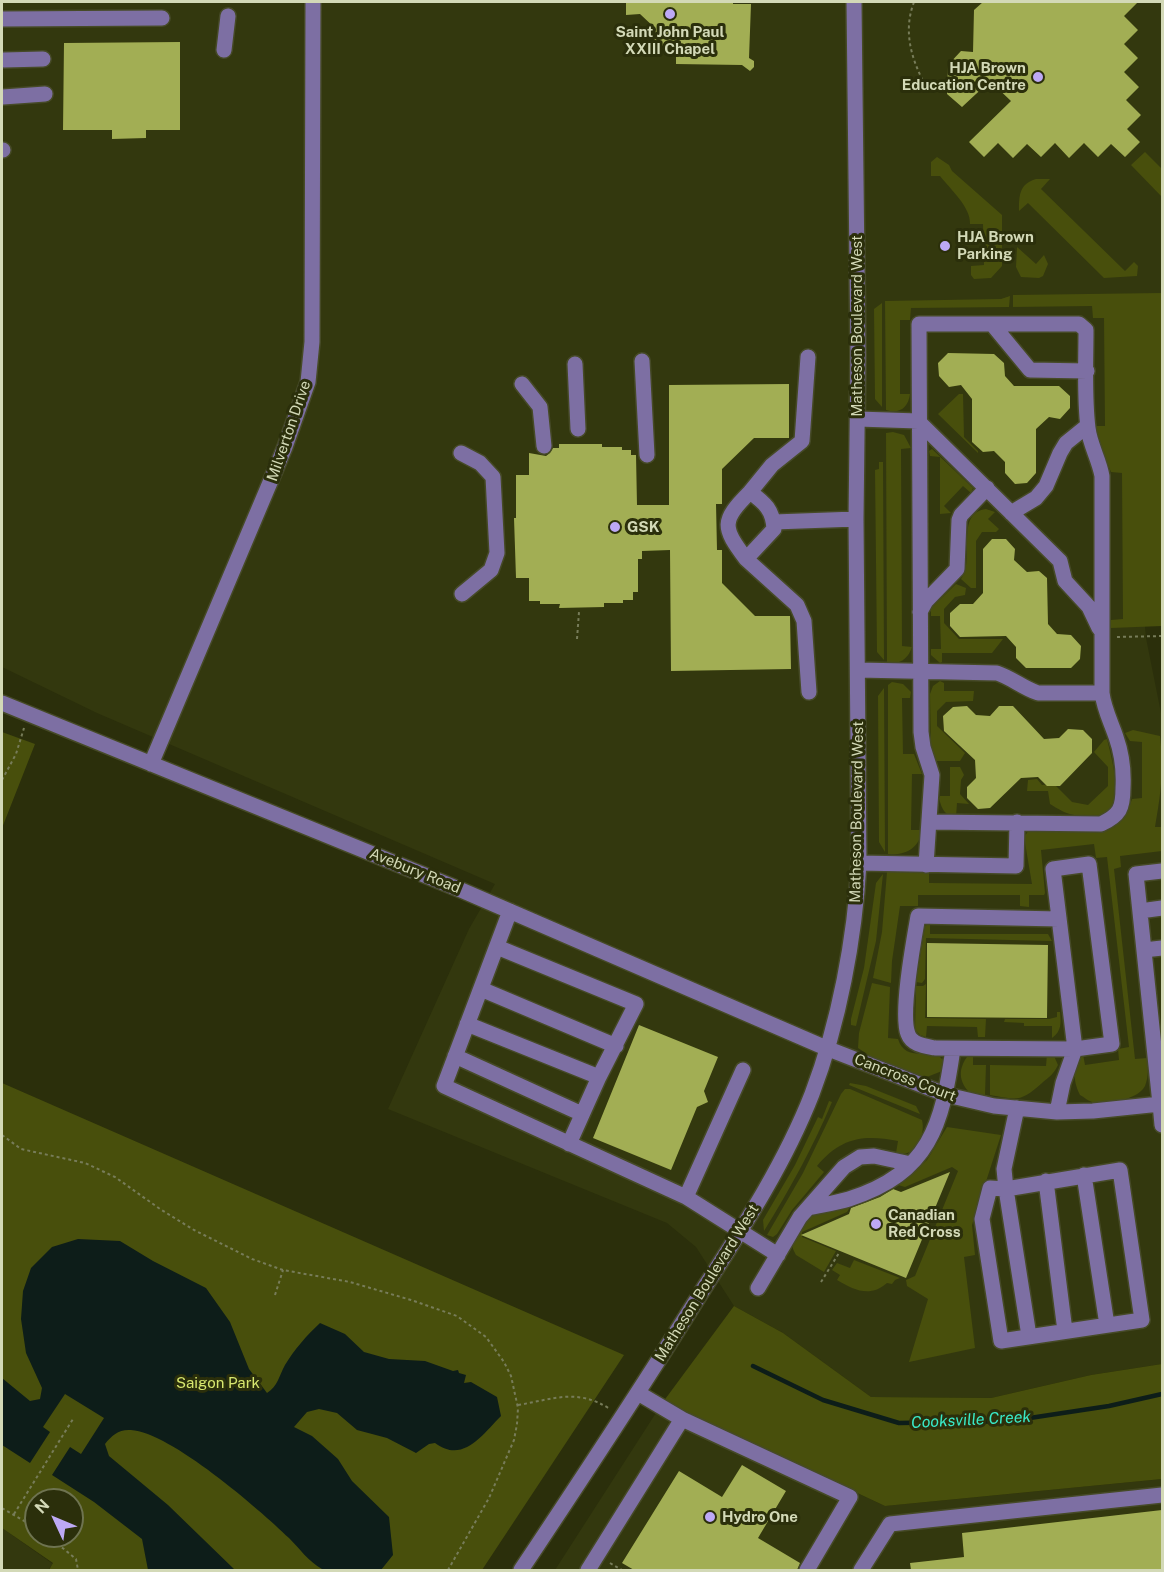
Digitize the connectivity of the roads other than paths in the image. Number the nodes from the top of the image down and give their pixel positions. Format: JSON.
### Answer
{"nodes":[{"id":1,"x":313,"y":2,"type":"edge"},
{"id":2,"x":854,"y":2,"type":"edge"},
{"id":3,"x":228,"y":16,"type":"dead end"},
{"id":4,"x":162,"y":18,"type":"dead end"},
{"id":5,"x":2,"y":19,"type":"edge"},
{"id":6,"x":224,"y":50,"type":"dead end"},
{"id":7,"x":43,"y":59,"type":"dead end"},
{"id":8,"x":4,"y":60,"type":"dead end"},
{"id":9,"x":45,"y":94,"type":"dead end"},
{"id":10,"x":3,"y":97,"type":"dead end"},
{"id":11,"x":992,"y":324,"type":"junction"},
{"id":12,"x":808,"y":357,"type":"dead end"},
{"id":13,"x":642,"y":361,"type":"dead end"},
{"id":14,"x":575,"y":364,"type":"dead end"},
{"id":15,"x":1087,"y":371,"type":"junction"},
{"id":16,"x":522,"y":384,"type":"dead end"},
{"id":17,"x":858,"y":419,"type":"junction"},
{"id":18,"x":918,"y":421,"type":"junction"},
{"id":19,"x":1087,"y":426,"type":"junction"},
{"id":20,"x":578,"y":429,"type":"dead end"},
{"id":21,"x":544,"y":446,"type":"dead end"},
{"id":22,"x":461,"y":453,"type":"dead end"},
{"id":23,"x":647,"y":455,"type":"dead end"},
{"id":24,"x":987,"y":488,"type":"junction"},
{"id":25,"x":750,"y":492,"type":"junction"},
{"id":26,"x":1011,"y":513,"type":"junction"},
{"id":27,"x":856,"y":519,"type":"junction"},
{"id":28,"x":774,"y":522,"type":"junction"},
{"id":29,"x":746,"y":559,"type":"junction"},
{"id":30,"x":462,"y":594,"type":"dead end"},
{"id":31,"x":920,"y":612,"type":"junction"},
{"id":32,"x":1102,"y":636,"type":"junction"},
{"id":33,"x":859,"y":670,"type":"junction"},
{"id":34,"x":920,"y":670,"type":"junction"},
{"id":35,"x":809,"y":692,"type":"dead end"},
{"id":36,"x":1102,"y":693,"type":"junction"},
{"id":37,"x":2,"y":703,"type":"edge"},
{"id":38,"x":151,"y":764,"type":"junction"},
{"id":39,"x":928,"y":822,"type":"junction"},
{"id":40,"x":1017,"y":822,"type":"junction"},
{"id":41,"x":860,"y":863,"type":"junction"},
{"id":42,"x":927,"y":864,"type":"junction"},
{"id":43,"x":1162,"y":871,"type":"edge"},
{"id":44,"x":1162,"y":908,"type":"edge"},
{"id":45,"x":510,"y":911,"type":"junction"},
{"id":46,"x":1140,"y":911,"type":"junction"},
{"id":47,"x":1059,"y":919,"type":"junction"},
{"id":48,"x":496,"y":947,"type":"junction"},
{"id":49,"x":1162,"y":948,"type":"edge"},
{"id":50,"x":1144,"y":950,"type":"junction"},
{"id":51,"x":481,"y":989,"type":"junction"},
{"id":52,"x":467,"y":1024,"type":"junction"},
{"id":53,"x":616,"y":1046,"type":"junction"},
{"id":54,"x":826,"y":1048,"type":"junction"},
{"id":55,"x":953,"y":1049,"type":"junction"},
{"id":56,"x":1075,"y":1049,"type":"junction"},
{"id":57,"x":455,"y":1056,"type":"junction"},
{"id":58,"x":743,"y":1070,"type":"dead end"},
{"id":59,"x":599,"y":1077,"type":"junction"},
{"id":60,"x":947,"y":1095,"type":"junction"},
{"id":61,"x":1160,"y":1104,"type":"junction"},
{"id":62,"x":1017,"y":1108,"type":"junction"},
{"id":63,"x":1057,"y":1112,"type":"junction"},
{"id":64,"x":582,"y":1114,"type":"junction"},
{"id":65,"x":1162,"y":1125,"type":"edge"},
{"id":66,"x":569,"y":1144,"type":"junction"},
{"id":67,"x":911,"y":1164,"type":"junction"},
{"id":68,"x":1084,"y":1175,"type":"junction"},
{"id":69,"x":1046,"y":1181,"type":"junction"},
{"id":70,"x":1006,"y":1189,"type":"junction"},
{"id":71,"x":686,"y":1197,"type":"junction"},
{"id":72,"x":808,"y":1208,"type":"junction"},
{"id":73,"x":741,"y":1230,"type":"junction"},
{"id":74,"x":778,"y":1255,"type":"junction"},
{"id":75,"x":758,"y":1287,"type":"dead end"},
{"id":76,"x":1107,"y":1325,"type":"junction"},
{"id":77,"x":1065,"y":1331,"type":"junction"},
{"id":78,"x":1029,"y":1336,"type":"junction"},
{"id":79,"x":638,"y":1393,"type":"junction"},
{"id":80,"x":682,"y":1419,"type":"junction"},
{"id":81,"x":1162,"y":1495,"type":"edge"},
{"id":82,"x":521,"y":1570,"type":"edge"},
{"id":83,"x":588,"y":1570,"type":"edge"},
{"id":84,"x":807,"y":1570,"type":"edge"},
{"id":85,"x":861,"y":1570,"type":"edge"}],
"edges":[{"from":1,"to":38,"type":"street","name":"Milverton Drive"},
{"from":2,"to":17,"type":"street","name":"Matheson Boulevard West"},
{"from":3,"to":6,"type":"street"},
{"from":4,"to":5,"type":"street"},
{"from":7,"to":8,"type":"street"},
{"from":9,"to":10,"type":"street"},
{"from":11,"to":15,"type":"street"},
{"from":11,"to":15,"type":"street"},
{"from":11,"to":18,"type":"street"},
{"from":12,"to":25,"type":"street"},
{"from":13,"to":23,"type":"street"},
{"from":14,"to":20,"type":"street"},
{"from":15,"to":19,"type":"street"},
{"from":16,"to":21,"type":"street"},
{"from":17,"to":18,"type":"street"},
{"from":17,"to":27,"type":"street","name":"Matheson Boulevard West"},
{"from":18,"to":24,"type":"street"},
{"from":18,"to":31,"type":"street"},
{"from":19,"to":26,"type":"street"},
{"from":19,"to":32,"type":"street"},
{"from":22,"to":30,"type":"street"},
{"from":24,"to":26,"type":"street"},
{"from":24,"to":31,"type":"street"},
{"from":25,"to":28,"type":"street"},
{"from":25,"to":29,"type":"street"},
{"from":26,"to":32,"type":"street"},
{"from":27,"to":28,"type":"street"},
{"from":27,"to":33,"type":"street","name":"Matheson Boulevard West"},
{"from":28,"to":29,"type":"street"},
{"from":29,"to":35,"type":"street"},
{"from":31,"to":34,"type":"street"},
{"from":32,"to":36,"type":"street"},
{"from":33,"to":34,"type":"street"},
{"from":33,"to":41,"type":"street","name":"Matheson Boulevard West"},
{"from":34,"to":36,"type":"street"},
{"from":34,"to":39,"type":"street"},
{"from":36,"to":40,"type":"street"},
{"from":37,"to":38,"type":"street","name":"Avebury Road"},
{"from":38,"to":45,"type":"street","name":"Avebury Road"},
{"from":39,"to":40,"type":"street"},
{"from":39,"to":42,"type":"street"},
{"from":40,"to":42,"type":"street"},
{"from":41,"to":42,"type":"street"},
{"from":41,"to":54,"type":"street","name":"Matheson Boulevard West"},
{"from":43,"to":46,"type":"street"},
{"from":44,"to":46,"type":"street"},
{"from":45,"to":48,"type":"street"},
{"from":45,"to":54,"type":"street","name":"Avebury Road"},
{"from":46,"to":50,"type":"street"},
{"from":47,"to":55,"type":"street"},
{"from":47,"to":56,"type":"street"},
{"from":47,"to":56,"type":"street"},
{"from":48,"to":51,"type":"street"},
{"from":48,"to":53,"type":"street"},
{"from":49,"to":50,"type":"street"},
{"from":50,"to":61,"type":"street"},
{"from":51,"to":52,"type":"street"},
{"from":51,"to":53,"type":"street"},
{"from":52,"to":57,"type":"street"},
{"from":52,"to":59,"type":"street"},
{"from":53,"to":59,"type":"street"},
{"from":54,"to":60,"type":"street","name":"Cancross Court"},
{"from":54,"to":73,"type":"street","name":"Matheson Boulevard West"},
{"from":55,"to":56,"type":"street"},
{"from":55,"to":60,"type":"street"},
{"from":56,"to":63,"type":"street"},
{"from":57,"to":64,"type":"street"},
{"from":57,"to":66,"type":"street"},
{"from":58,"to":71,"type":"street"},
{"from":59,"to":64,"type":"street"},
{"from":60,"to":62,"type":"street","name":"Cancross Court"},
{"from":60,"to":67,"type":"street"},
{"from":61,"to":63,"type":"street","name":"Cancross Court"},
{"from":61,"to":65,"type":"street"},
{"from":62,"to":63,"type":"street","name":"Cancross Court"},
{"from":62,"to":70,"type":"street"},
{"from":64,"to":66,"type":"street"},
{"from":66,"to":71,"type":"street"},
{"from":67,"to":72,"type":"street"},
{"from":67,"to":72,"type":"street"},
{"from":68,"to":69,"type":"street"},
{"from":68,"to":76,"type":"street"},
{"from":68,"to":76,"type":"street"},
{"from":69,"to":70,"type":"street"},
{"from":69,"to":77,"type":"street"},
{"from":70,"to":78,"type":"street"},
{"from":70,"to":78,"type":"street"},
{"from":71,"to":73,"type":"street"},
{"from":72,"to":74,"type":"street"},
{"from":73,"to":74,"type":"street"},
{"from":73,"to":79,"type":"street","name":"Matheson Boulevard West"},
{"from":74,"to":75,"type":"street"},
{"from":76,"to":77,"type":"street"},
{"from":77,"to":78,"type":"street"},
{"from":79,"to":80,"type":"street"},
{"from":79,"to":82,"type":"street","name":"Matheson Boulevard West"},
{"from":80,"to":83,"type":"street"},
{"from":80,"to":84,"type":"street"},
{"from":81,"to":85,"type":"street"}]}
